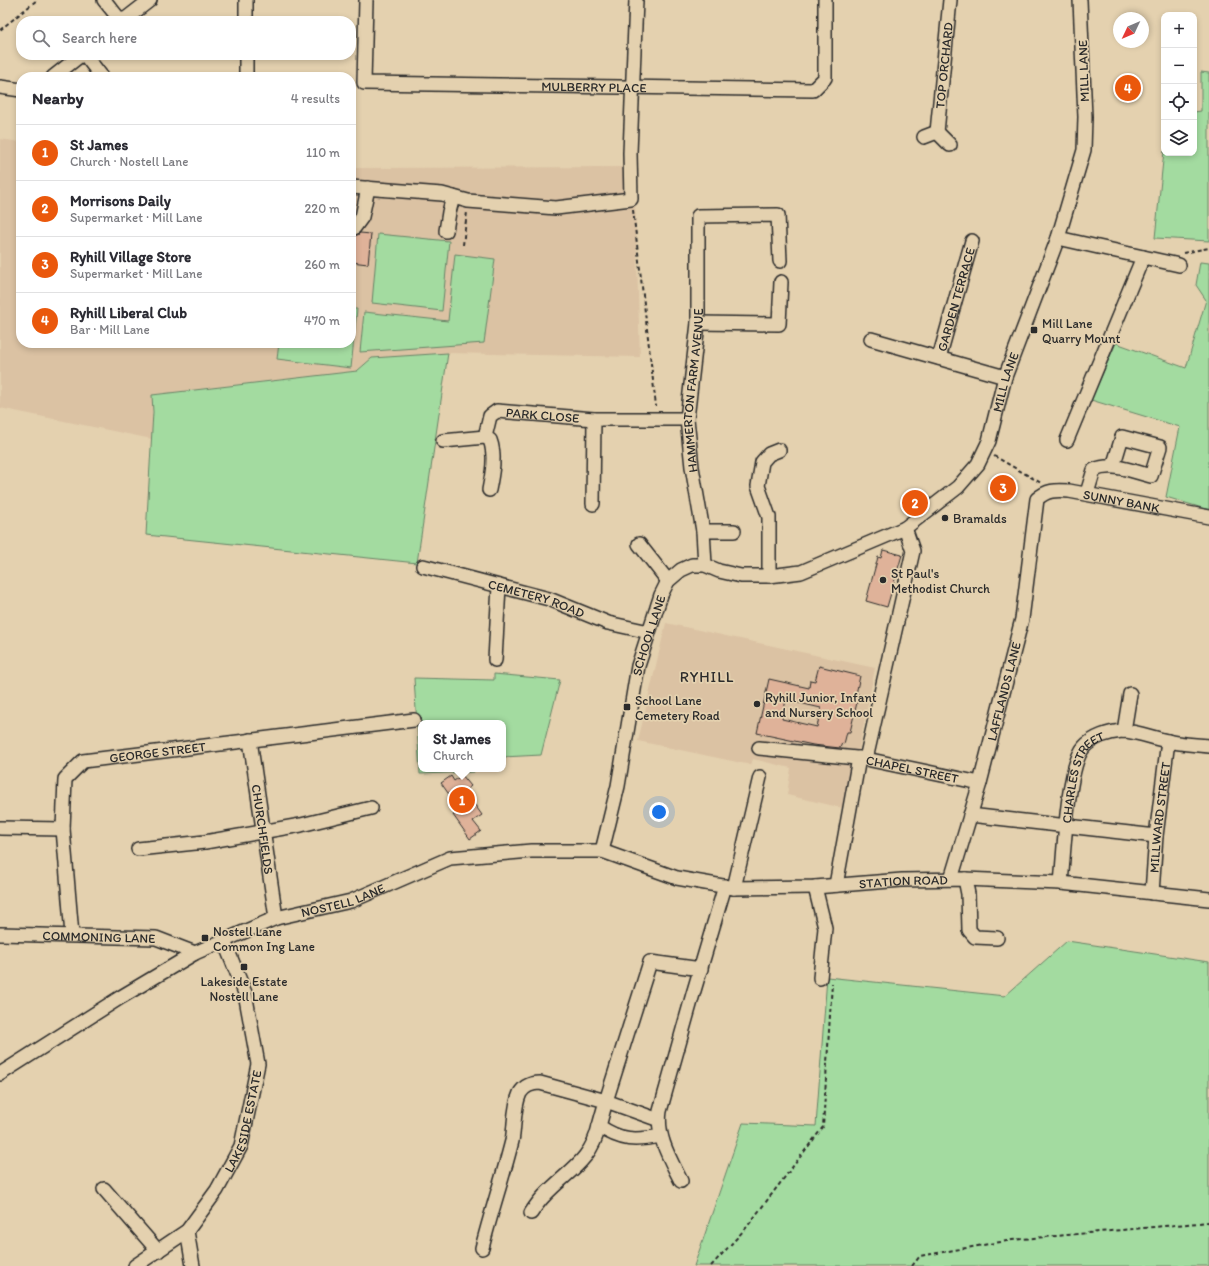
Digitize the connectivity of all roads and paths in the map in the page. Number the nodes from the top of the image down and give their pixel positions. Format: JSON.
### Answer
{"nodes":[{"id":1,"x":37,"y":0,"type":"edge"},
{"id":2,"x":104,"y":0,"type":"edge"},
{"id":3,"x":150,"y":0,"type":"edge"},
{"id":4,"x":246,"y":0,"type":"edge"},
{"id":5,"x":366,"y":0,"type":"edge"},
{"id":6,"x":636,"y":0,"type":"edge"},
{"id":7,"x":825,"y":0,"type":"edge"},
{"id":8,"x":950,"y":0,"type":"edge"},
{"id":9,"x":1080,"y":0,"type":"edge"},
{"id":10,"x":17,"y":16,"type":"edge"},
{"id":11,"x":118,"y":16,"type":"edge"},
{"id":12,"x":129,"y":16,"type":"edge"},
{"id":13,"x":246,"y":16,"type":"edge"},
{"id":14,"x":16,"y":17,"type":"edge"},
{"id":15,"x":0,"y":30,"type":"edge"},
{"id":16,"x":75,"y":60,"type":"edge"},
{"id":17,"x":89,"y":60,"type":"edge"},
{"id":18,"x":246,"y":60,"type":"edge"},
{"id":19,"x":59,"y":72,"type":"edge"},
{"id":20,"x":98,"y":72,"type":"edge"},
{"id":21,"x":246,"y":72,"type":"edge"},
{"id":22,"x":633,"y":86,"type":"junction"},
{"id":23,"x":0,"y":87,"type":"edge"},
{"id":24,"x":16,"y":89,"type":"edge"},
{"id":25,"x":937,"y":132,"type":"junction"},
{"id":26,"x":924,"y":137,"type":"dead end"},
{"id":27,"x":950,"y":145,"type":"dead end"},
{"id":28,"x":356,"y":187,"type":"edge"},
{"id":29,"x":368,"y":188,"type":"junction"},
{"id":30,"x":454,"y":197,"type":"junction"},
{"id":31,"x":631,"y":199,"type":"junction"},
{"id":32,"x":468,"y":201,"type":"junction"},
{"id":33,"x":356,"y":225,"type":"edge"},
{"id":34,"x":446,"y":231,"type":"dead end"},
{"id":35,"x":1058,"y":238,"type":"junction"},
{"id":36,"x":972,"y":241,"type":"dead end"},
{"id":37,"x":463,"y":244,"type":"dead end"},
{"id":38,"x":1209,"y":248,"type":"edge"},
{"id":39,"x":1143,"y":257,"type":"junction"},
{"id":40,"x":780,"y":261,"type":"dead end"},
{"id":41,"x":1179,"y":265,"type":"joint"},
{"id":42,"x":781,"y":282,"type":"dead end"},
{"id":43,"x":698,"y":323,"type":"junction"},
{"id":44,"x":871,"y":339,"type":"dead end"},
{"id":45,"x":939,"y":358,"type":"junction"},
{"id":46,"x":1005,"y":377,"type":"junction"},
{"id":47,"x":594,"y":419,"type":"junction"},
{"id":48,"x":658,"y":419,"type":"junction"},
{"id":49,"x":687,"y":419,"type":"junction"},
{"id":50,"x":485,"y":438,"type":"junction"},
{"id":51,"x":1067,"y":440,"type":"dead end"},
{"id":52,"x":443,"y":441,"type":"dead end"},
{"id":53,"x":779,"y":450,"type":"dead end"},
{"id":54,"x":985,"y":450,"type":"junction"},
{"id":55,"x":1113,"y":466,"type":"dead end"},
{"id":56,"x":1044,"y":484,"type":"dead end"},
{"id":57,"x":489,"y":490,"type":"dead end"},
{"id":58,"x":1087,"y":493,"type":"junction"},
{"id":59,"x":1037,"y":499,"type":"joint"},
{"id":60,"x":593,"y":504,"type":"dead end"},
{"id":61,"x":1209,"y":517,"type":"edge"},
{"id":62,"x":905,"y":528,"type":"junction"},
{"id":63,"x":703,"y":531,"type":"junction"},
{"id":64,"x":734,"y":531,"type":"dead end"},
{"id":65,"x":639,"y":544,"type":"dead end"},
{"id":66,"x":705,"y":565,"type":"junction"},
{"id":67,"x":423,"y":566,"type":"dead end"},
{"id":68,"x":769,"y":576,"type":"junction"},
{"id":69,"x":668,"y":581,"type":"junction"},
{"id":70,"x":499,"y":586,"type":"junction"},
{"id":71,"x":649,"y":632,"type":"junction"},
{"id":72,"x":494,"y":660,"type":"dead end"},
{"id":73,"x":1130,"y":694,"type":"dead end"},
{"id":74,"x":414,"y":720,"type":"dead end"},
{"id":75,"x":1124,"y":731,"type":"junction"},
{"id":76,"x":250,"y":740,"type":"junction"},
{"id":77,"x":1168,"y":741,"type":"junction"},
{"id":78,"x":1209,"y":746,"type":"edge"},
{"id":79,"x":759,"y":748,"type":"dead end"},
{"id":80,"x":863,"y":758,"type":"junction"},
{"id":81,"x":760,"y":777,"type":"dead end"},
{"id":82,"x":980,"y":783,"type":"junction"},
{"id":83,"x":371,"y":808,"type":"dead end"},
{"id":84,"x":970,"y":815,"type":"junction"},
{"id":85,"x":1066,"y":826,"type":"junction"},
{"id":86,"x":0,"y":828,"type":"edge"},
{"id":87,"x":63,"y":829,"type":"junction"},
{"id":88,"x":262,"y":831,"type":"junction"},
{"id":89,"x":1156,"y":836,"type":"junction"},
{"id":90,"x":138,"y":849,"type":"dead end"},
{"id":91,"x":602,"y":851,"type":"junction"},
{"id":92,"x":965,"y":878,"type":"junction"},
{"id":93,"x":951,"y":879,"type":"junction"},
{"id":94,"x":1061,"y":884,"type":"junction"},
{"id":95,"x":836,"y":885,"type":"junction"},
{"id":96,"x":730,"y":887,"type":"junction"},
{"id":97,"x":815,"y":887,"type":"junction"},
{"id":98,"x":1152,"y":893,"type":"junction"},
{"id":99,"x":1209,"y":899,"type":"edge"},
{"id":100,"x":276,"y":918,"type":"junction"},
{"id":101,"x":0,"y":934,"type":"edge"},
{"id":102,"x":72,"y":935,"type":"junction"},
{"id":103,"x":997,"y":938,"type":"dead end"},
{"id":104,"x":224,"y":940,"type":"junction"},
{"id":105,"x":195,"y":953,"type":"junction"},
{"id":106,"x":701,"y":969,"type":"junction"},
{"id":107,"x":826,"y":978,"type":"joint"},
{"id":108,"x":0,"y":1074,"type":"edge"},
{"id":109,"x":606,"y":1101,"type":"junction"},
{"id":110,"x":659,"y":1120,"type":"junction"},
{"id":111,"x":599,"y":1126,"type":"junction"},
{"id":112,"x":661,"y":1136,"type":"junction"},
{"id":113,"x":681,"y":1181,"type":"dead end"},
{"id":114,"x":104,"y":1189,"type":"dead end"},
{"id":115,"x":531,"y":1213,"type":"dead end"},
{"id":116,"x":1209,"y":1222,"type":"edge"},
{"id":117,"x":187,"y":1231,"type":"junction"},
{"id":118,"x":482,"y":1248,"type":"dead end"},
{"id":119,"x":158,"y":1251,"type":"junction"},
{"id":120,"x":135,"y":1266,"type":"edge"},
{"id":121,"x":193,"y":1266,"type":"edge"},
{"id":122,"x":711,"y":1266,"type":"edge"},
{"id":123,"x":912,"y":1266,"type":"edge"}],
"edges":[{"from":1,"to":10,"type":"path"},
{"from":2,"to":11,"type":"street"},
{"from":3,"to":12,"type":"street"},
{"from":4,"to":13,"type":"street"},
{"from":5,"to":22,"type":"street","name":"MULBERRY PLACE"},
{"from":6,"to":22,"type":"street"},
{"from":7,"to":22,"type":"street","name":"MULBERRY PLACE"},
{"from":8,"to":25,"type":"street","name":"TOP ORCHARD"},
{"from":9,"to":35,"type":"street","name":"MILL LANE"},
{"from":14,"to":15,"type":"path"},
{"from":16,"to":19,"type":"street"},
{"from":17,"to":20,"type":"street"},
{"from":18,"to":21,"type":"street"},
{"from":22,"to":31,"type":"street"},
{"from":23,"to":24,"type":"street"},
{"from":25,"to":26,"type":"street"},
{"from":25,"to":27,"type":"street"},
{"from":28,"to":29,"type":"street"},
{"from":29,"to":30,"type":"street"},
{"from":29,"to":33,"type":"street"},
{"from":30,"to":32,"type":"street"},
{"from":30,"to":34,"type":"street"},
{"from":31,"to":32,"type":"street"},
{"from":31,"to":48,"type":"path"},
{"from":32,"to":37,"type":"path"},
{"from":35,"to":39,"type":"street"},
{"from":35,"to":46,"type":"street","name":"MILL LANE"},
{"from":36,"to":45,"type":"street","name":"GARDEN TERRACE"},
{"from":38,"to":41,"type":"path"},
{"from":39,"to":41,"type":"street"},
{"from":39,"to":51,"type":"street"},
{"from":40,"to":43,"type":"street","name":"HAMMERTON FARM AVENUE"},
{"from":42,"to":43,"type":"street"},
{"from":43,"to":49,"type":"street","name":"HAMMERTON FARM AVENUE"},
{"from":44,"to":45,"type":"street"},
{"from":45,"to":46,"type":"street"},
{"from":46,"to":54,"type":"street","name":"MILL LANE"},
{"from":47,"to":48,"type":"street","name":"PARK CLOSE"},
{"from":47,"to":50,"type":"street","name":"PARK CLOSE"},
{"from":47,"to":60,"type":"street","name":"PARK CLOSE"},
{"from":48,"to":49,"type":"street","name":"PARK CLOSE"},
{"from":49,"to":63,"type":"street","name":"HAMMERTON FARM AVENUE"},
{"from":50,"to":52,"type":"street"},
{"from":50,"to":57,"type":"street"},
{"from":53,"to":68,"type":"street"},
{"from":54,"to":56,"type":"path"},
{"from":54,"to":62,"type":"street","name":"MILL LANE"},
{"from":55,"to":58,"type":"street"},
{"from":58,"to":59,"type":"street","name":"SUNNY BANK"},
{"from":58,"to":61,"type":"street","name":"SUNNY BANK"},
{"from":59,"to":82,"type":"street","name":"LAFFLANDS LANE"},
{"from":62,"to":68,"type":"street","name":"MILL LANE"},
{"from":62,"to":80,"type":"street","name":"CHAPEL STREET"},
{"from":63,"to":64,"type":"street"},
{"from":63,"to":66,"type":"street","name":"HAMMERTON FARM AVENUE"},
{"from":65,"to":69,"type":"street"},
{"from":66,"to":68,"type":"street","name":"MILL LANE"},
{"from":66,"to":69,"type":"street","name":"SCHOOL LANE"},
{"from":67,"to":70,"type":"street","name":"CEMETERY ROAD"},
{"from":69,"to":71,"type":"street","name":"SCHOOL LANE"},
{"from":70,"to":71,"type":"street","name":"CEMETERY ROAD"},
{"from":70,"to":72,"type":"street"},
{"from":71,"to":91,"type":"street","name":"SCHOOL LANE"},
{"from":73,"to":75,"type":"street"},
{"from":74,"to":76,"type":"street","name":"GEORGE STREET"},
{"from":75,"to":77,"type":"street","name":"CHARLES STREET"},
{"from":75,"to":85,"type":"street","name":"CHARLES STREET"},
{"from":76,"to":87,"type":"street","name":"GEORGE STREET"},
{"from":76,"to":88,"type":"street","name":"CHURCHFIELDS"},
{"from":77,"to":78,"type":"street","name":"CHARLES STREET"},
{"from":77,"to":89,"type":"street","name":"MILLWARD STREET"},
{"from":79,"to":80,"type":"street"},
{"from":80,"to":82,"type":"street","name":"CHAPEL STREET"},
{"from":80,"to":95,"type":"street"},
{"from":81,"to":96,"type":"street"},
{"from":82,"to":84,"type":"street","name":"LAFFLANDS LANE"},
{"from":83,"to":88,"type":"street"},
{"from":84,"to":85,"type":"street"},
{"from":84,"to":93,"type":"street","name":"LAFFLANDS LANE"},
{"from":85,"to":89,"type":"street"},
{"from":85,"to":94,"type":"street","name":"CHARLES STREET"},
{"from":86,"to":87,"type":"street"},
{"from":87,"to":102,"type":"street","name":"GEORGE STREET"},
{"from":88,"to":90,"type":"street"},
{"from":88,"to":100,"type":"street","name":"CHURCHFIELDS"},
{"from":89,"to":98,"type":"street","name":"MILLWARD STREET"},
{"from":91,"to":96,"type":"street","name":"STATION ROAD"},
{"from":91,"to":100,"type":"street","name":"NOSTELL LANE"},
{"from":92,"to":93,"type":"street","name":"STATION ROAD"},
{"from":92,"to":94,"type":"street","name":"STATION ROAD"},
{"from":92,"to":103,"type":"street"},
{"from":93,"to":95,"type":"street","name":"STATION ROAD"},
{"from":94,"to":98,"type":"street","name":"STATION ROAD"},
{"from":95,"to":97,"type":"street","name":"STATION ROAD"},
{"from":96,"to":97,"type":"street","name":"STATION ROAD"},
{"from":96,"to":106,"type":"street"},
{"from":97,"to":107,"type":"street"},
{"from":98,"to":99,"type":"street","name":"STATION ROAD"},
{"from":100,"to":104,"type":"street","name":"NOSTELL LANE"},
{"from":101,"to":102,"type":"street","name":"COMMONING LANE"},
{"from":102,"to":105,"type":"street","name":"COMMONING LANE"},
{"from":104,"to":105,"type":"street","name":"NOSTELL LANE"},
{"from":104,"to":117,"type":"street","name":"LAKESIDE ESTATE"},
{"from":105,"to":108,"type":"street","name":"NOSTELL LANE"},
{"from":106,"to":109,"type":"street"},
{"from":106,"to":110,"type":"street"},
{"from":107,"to":122,"type":"path"},
{"from":109,"to":110,"type":"street"},
{"from":109,"to":111,"type":"street"},
{"from":109,"to":118,"type":"street"},
{"from":110,"to":112,"type":"street"},
{"from":111,"to":112,"type":"street"},
{"from":111,"to":115,"type":"street"},
{"from":112,"to":113,"type":"street"},
{"from":114,"to":119,"type":"street"},
{"from":116,"to":123,"type":"path"},
{"from":117,"to":119,"type":"street","name":"LAKESIDE ESTATE"},
{"from":117,"to":121,"type":"street"},
{"from":119,"to":120,"type":"street","name":"LAKESIDE ESTATE"}]}
